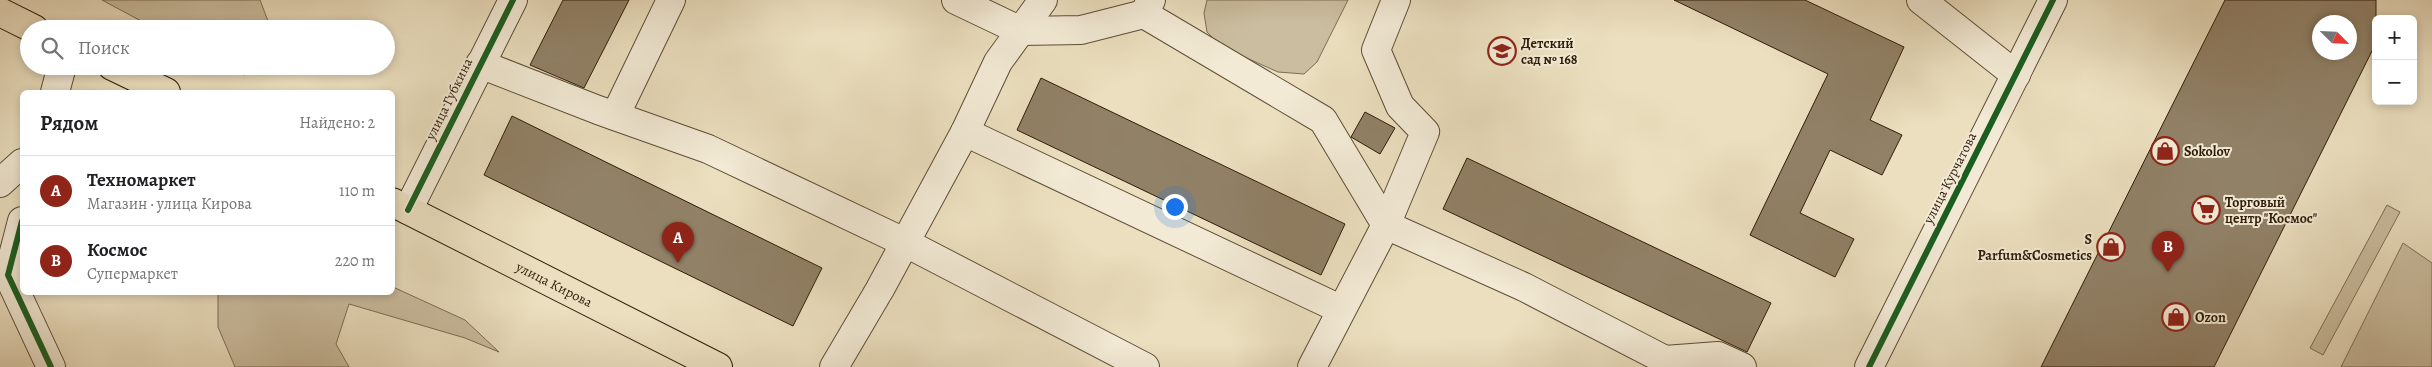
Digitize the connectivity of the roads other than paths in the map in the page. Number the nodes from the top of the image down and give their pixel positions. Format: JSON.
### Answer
{"nodes":[{"id":1,"x":513,"y":0,"type":"edge"},
{"id":2,"x":671,"y":0,"type":"edge"},
{"id":3,"x":956,"y":0,"type":"edge"},
{"id":4,"x":1043,"y":0,"type":"edge"},
{"id":5,"x":1396,"y":0,"type":"edge"},
{"id":6,"x":1921,"y":0,"type":"edge"},
{"id":7,"x":2053,"y":0,"type":"edge"},
{"id":8,"x":1147,"y":7,"type":"edge"},
{"id":9,"x":0,"y":12,"type":"edge"},
{"id":10,"x":20,"y":22,"type":"edge"},
{"id":11,"x":1021,"y":31,"type":"junction"},
{"id":12,"x":480,"y":64,"type":"junction"},
{"id":13,"x":60,"y":75,"type":"edge"},
{"id":14,"x":131,"y":75,"type":"edge"},
{"id":15,"x":2016,"y":75,"type":"junction"},
{"id":16,"x":56,"y":90,"type":"edge"},
{"id":17,"x":162,"y":90,"type":"edge"},
{"id":18,"x":615,"y":116,"type":"junction"},
{"id":19,"x":965,"y":132,"type":"junction"},
{"id":20,"x":20,"y":164,"type":"edge"},
{"id":21,"x":0,"y":183,"type":"edge"},
{"id":22,"x":400,"y":206,"type":"edge"},
{"id":23,"x":1386,"y":225,"type":"junction"},
{"id":24,"x":20,"y":229,"type":"edge"},
{"id":25,"x":904,"y":242,"type":"junction"},
{"id":26,"x":1340,"y":309,"type":"junction"},
{"id":27,"x":1663,"y":363,"type":"edge"},
{"id":28,"x":51,"y":367,"type":"edge"},
{"id":29,"x":718,"y":367,"type":"edge"},
{"id":30,"x":834,"y":367,"type":"edge"},
{"id":31,"x":1145,"y":367,"type":"edge"},
{"id":32,"x":1312,"y":367,"type":"edge"},
{"id":33,"x":1742,"y":367,"type":"edge"},
{"id":34,"x":1868,"y":367,"type":"edge"}],
"edges":[{"from":1,"to":12,"type":"street","name":"улица Губкина"},
{"from":2,"to":18,"type":"street"},
{"from":3,"to":11,"type":"street"},
{"from":4,"to":11,"type":"street"},
{"from":5,"to":23,"type":"street"},
{"from":6,"to":15,"type":"street"},
{"from":7,"to":15,"type":"street","name":"улица Курчатова"},
{"from":8,"to":11,"type":"street"},
{"from":8,"to":23,"type":"street"},
{"from":9,"to":10,"type":"main road"},
{"from":11,"to":19,"type":"street"},
{"from":12,"to":18,"type":"street"},
{"from":12,"to":22,"type":"street","name":"улица Губкина"},
{"from":13,"to":16,"type":"street"},
{"from":14,"to":17,"type":"main road"},
{"from":15,"to":34,"type":"street","name":"улица Курчатова"},
{"from":18,"to":25,"type":"street"},
{"from":19,"to":25,"type":"street"},
{"from":19,"to":26,"type":"street"},
{"from":20,"to":21,"type":"street"},
{"from":22,"to":29,"type":"main road","name":"улица Кирова"},
{"from":23,"to":26,"type":"street"},
{"from":23,"to":27,"type":"street"},
{"from":24,"to":28,"type":"street"},
{"from":25,"to":30,"type":"street"},
{"from":25,"to":31,"type":"street"},
{"from":26,"to":32,"type":"street"},
{"from":27,"to":33,"type":"street"}]}
